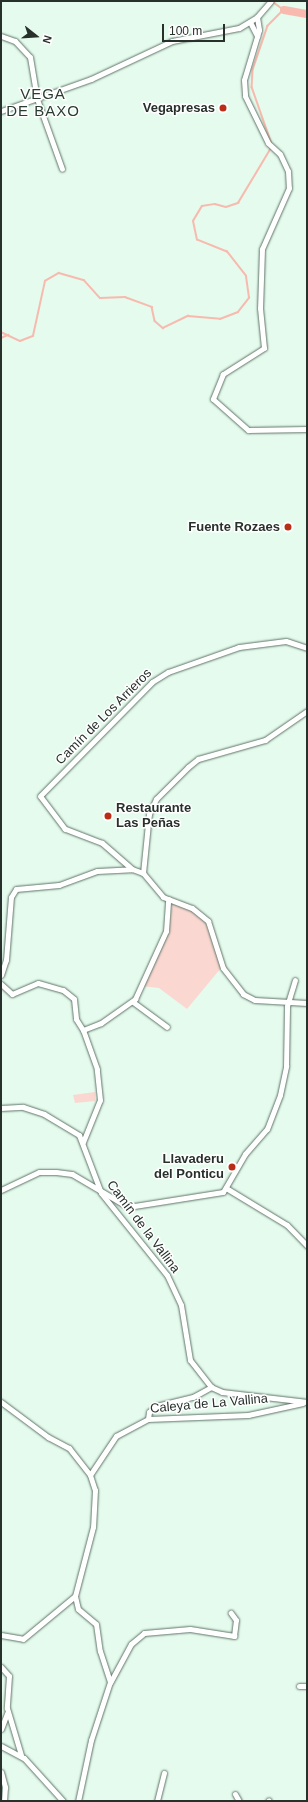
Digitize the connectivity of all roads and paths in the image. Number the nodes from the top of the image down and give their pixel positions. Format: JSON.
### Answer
{"nodes":[{"id":1,"x":269,"y":3,"type":"edge"},
{"id":2,"x":257,"y":17,"type":"junction"},
{"id":3,"x":250,"y":22,"type":"junction"},
{"id":4,"x":1,"y":36,"type":"edge"},
{"id":5,"x":257,"y":39,"type":"junction"},
{"id":6,"x":37,"y":99,"type":"junction"},
{"id":7,"x":1,"y":111,"type":"edge"},
{"id":8,"x":62,"y":169,"type":"dead end"},
{"id":9,"x":307,"y":429,"type":"edge"},
{"id":10,"x":307,"y":648,"type":"edge"},
{"id":11,"x":307,"y":711,"type":"edge"},
{"id":12,"x":132,"y":869,"type":"junction"},
{"id":13,"x":144,"y":873,"type":"junction"},
{"id":14,"x":168,"y":899,"type":"junction"},
{"id":15,"x":1,"y":975,"type":"edge"},
{"id":16,"x":295,"y":980,"type":"dead end"},
{"id":17,"x":1,"y":984,"type":"edge"},
{"id":18,"x":133,"y":1002,"type":"junction"},
{"id":19,"x":288,"y":1002,"type":"junction"},
{"id":20,"x":307,"y":1004,"type":"edge"},
{"id":21,"x":168,"y":1027,"type":"dead end"},
{"id":22,"x":83,"y":1030,"type":"junction"},
{"id":23,"x":1,"y":1108,"type":"edge"},
{"id":24,"x":83,"y":1142,"type":"junction"},
{"id":25,"x":226,"y":1188,"type":"junction"},
{"id":26,"x":99,"y":1189,"type":"junction"},
{"id":27,"x":1,"y":1190,"type":"edge"},
{"id":28,"x":307,"y":1246,"type":"edge"},
{"id":29,"x":211,"y":1387,"type":"junction"},
{"id":30,"x":1,"y":1402,"type":"edge"},
{"id":31,"x":307,"y":1402,"type":"edge"},
{"id":32,"x":148,"y":1419,"type":"junction"},
{"id":33,"x":90,"y":1475,"type":"junction"},
{"id":34,"x":75,"y":1596,"type":"junction"},
{"id":35,"x":231,"y":1613,"type":"dead end"},
{"id":36,"x":1,"y":1635,"type":"edge"},
{"id":37,"x":1,"y":1667,"type":"edge"},
{"id":38,"x":110,"y":1682,"type":"junction"},
{"id":39,"x":299,"y":1686,"type":"dead end"},
{"id":40,"x":307,"y":1686,"type":"edge"},
{"id":41,"x":7,"y":1708,"type":"junction"},
{"id":42,"x":1,"y":1729,"type":"edge"},
{"id":43,"x":1,"y":1746,"type":"edge"},
{"id":44,"x":21,"y":1755,"type":"junction"},
{"id":45,"x":1,"y":1772,"type":"edge"},
{"id":46,"x":164,"y":1773,"type":"dead end"},
{"id":47,"x":235,"y":1794,"type":"dead end"},
{"id":48,"x":4,"y":1801,"type":"edge"},
{"id":49,"x":62,"y":1801,"type":"edge"},
{"id":50,"x":78,"y":1801,"type":"edge"},
{"id":51,"x":157,"y":1801,"type":"edge"},
{"id":52,"x":239,"y":1801,"type":"edge"}],
"edges":[{"from":1,"to":2,"type":"street"},
{"from":2,"to":3,"type":"street"},
{"from":2,"to":5,"type":"street"},
{"from":3,"to":5,"type":"street"},
{"from":3,"to":6,"type":"street"},
{"from":4,"to":6,"type":"street"},
{"from":5,"to":9,"type":"street"},
{"from":6,"to":7,"type":"street"},
{"from":6,"to":8,"type":"street"},
{"from":10,"to":12,"type":"street","name":"Camín de Los Arrieros"},
{"from":11,"to":13,"type":"street"},
{"from":12,"to":13,"type":"street"},
{"from":12,"to":15,"type":"street"},
{"from":13,"to":14,"type":"street"},
{"from":14,"to":18,"type":"street"},
{"from":14,"to":19,"type":"street"},
{"from":16,"to":19,"type":"street"},
{"from":17,"to":22,"type":"street"},
{"from":18,"to":21,"type":"street"},
{"from":18,"to":22,"type":"street"},
{"from":19,"to":20,"type":"street"},
{"from":19,"to":25,"type":"street"},
{"from":22,"to":24,"type":"street"},
{"from":23,"to":24,"type":"street"},
{"from":24,"to":26,"type":"street","name":"Camín de la Vallina"},
{"from":25,"to":26,"type":"street"},
{"from":25,"to":28,"type":"street"},
{"from":26,"to":27,"type":"street"},
{"from":26,"to":29,"type":"street","name":"Camín de la Vallina"},
{"from":29,"to":31,"type":"street"},
{"from":29,"to":32,"type":"street"},
{"from":30,"to":33,"type":"street"},
{"from":31,"to":32,"type":"street","name":"Caleya de La Vallina"},
{"from":32,"to":33,"type":"street","name":"Caleya de La Vallina"},
{"from":33,"to":34,"type":"street"},
{"from":34,"to":36,"type":"street"},
{"from":34,"to":38,"type":"street"},
{"from":35,"to":38,"type":"street"},
{"from":37,"to":41,"type":"street"},
{"from":38,"to":50,"type":"street"},
{"from":39,"to":40,"type":"street"},
{"from":41,"to":42,"type":"street"},
{"from":41,"to":44,"type":"street"},
{"from":43,"to":44,"type":"street"},
{"from":44,"to":49,"type":"street"},
{"from":45,"to":48,"type":"street"},
{"from":46,"to":51,"type":"street"},
{"from":47,"to":52,"type":"street"}]}
